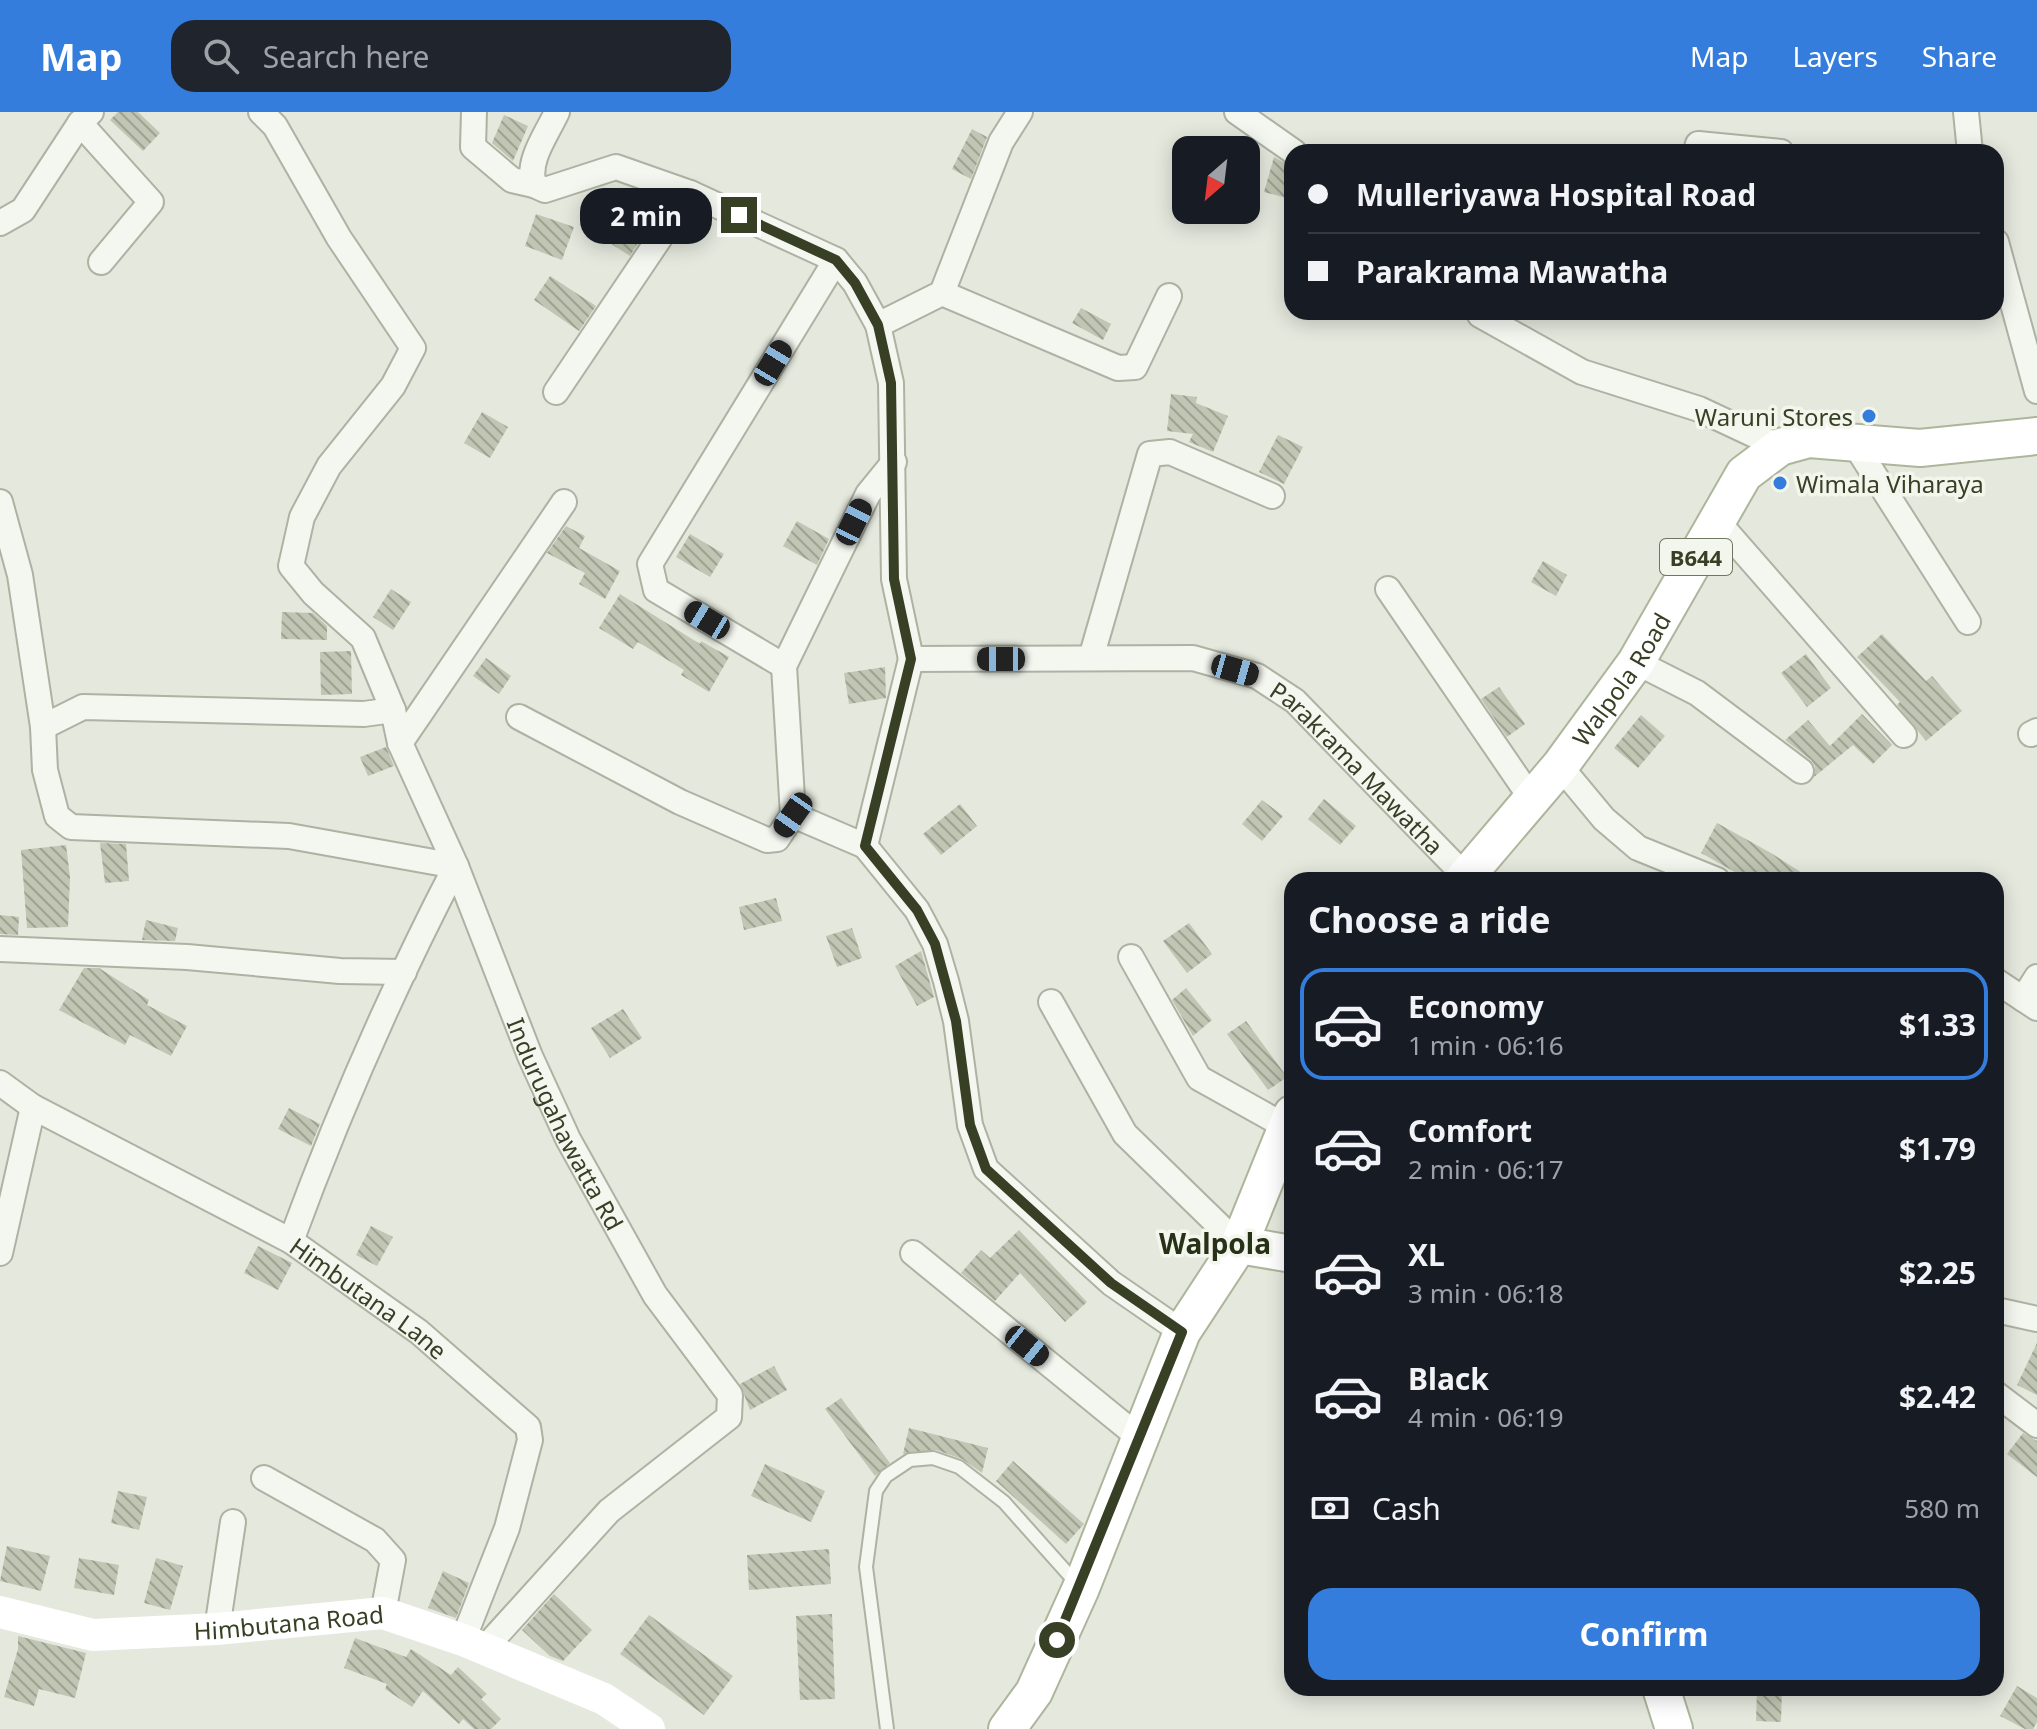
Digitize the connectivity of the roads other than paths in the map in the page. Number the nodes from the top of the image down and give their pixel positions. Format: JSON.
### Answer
{"nodes":[{"id":1,"x":261,"y":112,"type":"edge"},
{"id":2,"x":474,"y":112,"type":"edge"},
{"id":3,"x":557,"y":112,"type":"edge"},
{"id":4,"x":1020,"y":112,"type":"edge"},
{"id":5,"x":1237,"y":112,"type":"edge"},
{"id":6,"x":1966,"y":112,"type":"edge"},
{"id":7,"x":86,"y":117,"type":"edge"},
{"id":8,"x":1969,"y":144,"type":"edge"},
{"id":9,"x":1284,"y":145,"type":"edge"},
{"id":10,"x":534,"y":185,"type":"junction"},
{"id":11,"x":690,"y":193,"type":"junction"},
{"id":12,"x":0,"y":223,"type":"edge"},
{"id":13,"x":836,"y":260,"type":"junction"},
{"id":14,"x":101,"y":262,"type":"dead end"},
{"id":15,"x":2004,"y":273,"type":"edge"},
{"id":16,"x":942,"y":293,"type":"junction"},
{"id":17,"x":1169,"y":296,"type":"dead end"},
{"id":18,"x":1489,"y":320,"type":"edge"},
{"id":19,"x":878,"y":325,"type":"junction"},
{"id":20,"x":2037,"y":391,"type":"edge"},
{"id":21,"x":556,"y":392,"type":"dead end"},
{"id":22,"x":2037,"y":436,"type":"edge"},
{"id":23,"x":1854,"y":443,"type":"junction"},
{"id":24,"x":1780,"y":447,"type":"junction"},
{"id":25,"x":894,"y":462,"type":"junction"},
{"id":26,"x":1272,"y":496,"type":"dead end"},
{"id":27,"x":0,"y":502,"type":"edge"},
{"id":28,"x":564,"y":502,"type":"dead end"},
{"id":29,"x":1717,"y":521,"type":"junction"},
{"id":30,"x":1388,"y":589,"type":"dead end"},
{"id":31,"x":1968,"y":622,"type":"dead end"},
{"id":32,"x":1091,"y":658,"type":"junction"},
{"id":33,"x":911,"y":659,"type":"junction"},
{"id":34,"x":1636,"y":662,"type":"junction"},
{"id":35,"x":784,"y":666,"type":"junction"},
{"id":36,"x":393,"y":710,"type":"junction"},
{"id":37,"x":519,"y":717,"type":"dead end"},
{"id":38,"x":43,"y":727,"type":"junction"},
{"id":39,"x":1904,"y":735,"type":"dead end"},
{"id":40,"x":400,"y":743,"type":"junction"},
{"id":41,"x":1560,"y":766,"type":"junction"},
{"id":42,"x":1801,"y":771,"type":"dead end"},
{"id":43,"x":1531,"y":798,"type":"junction"},
{"id":44,"x":793,"y":815,"type":"junction"},
{"id":45,"x":865,"y":846,"type":"junction"},
{"id":46,"x":456,"y":866,"type":"junction"},
{"id":47,"x":1459,"y":872,"type":"edge"},
{"id":48,"x":1472,"y":872,"type":"edge"},
{"id":49,"x":1697,"y":872,"type":"edge"},
{"id":50,"x":0,"y":949,"type":"edge"},
{"id":51,"x":1131,"y":957,"type":"dead end"},
{"id":52,"x":404,"y":972,"type":"junction"},
{"id":53,"x":2037,"y":977,"type":"edge"},
{"id":54,"x":2004,"y":986,"type":"edge"},
{"id":55,"x":1051,"y":1002,"type":"dead end"},
{"id":56,"x":2030,"y":1003,"type":"edge"},
{"id":57,"x":0,"y":1083,"type":"edge"},
{"id":58,"x":33,"y":1107,"type":"junction"},
{"id":59,"x":1284,"y":1121,"type":"edge"},
{"id":60,"x":1284,"y":1138,"type":"edge"},
{"id":61,"x":291,"y":1241,"type":"junction"},
{"id":62,"x":1239,"y":1245,"type":"junction"},
{"id":63,"x":0,"y":1253,"type":"edge"},
{"id":64,"x":913,"y":1253,"type":"dead end"},
{"id":65,"x":1284,"y":1253,"type":"edge"},
{"id":66,"x":2004,"y":1312,"type":"edge"},
{"id":67,"x":2037,"y":1319,"type":"edge"},
{"id":68,"x":1182,"y":1332,"type":"junction"},
{"id":69,"x":2004,"y":1400,"type":"edge"},
{"id":70,"x":2037,"y":1425,"type":"edge"},
{"id":71,"x":1141,"y":1439,"type":"junction"},
{"id":72,"x":264,"y":1478,"type":"dead end"},
{"id":73,"x":233,"y":1522,"type":"dead end"},
{"id":74,"x":1081,"y":1588,"type":"junction"},
{"id":75,"x":0,"y":1612,"type":"edge"},
{"id":76,"x":383,"y":1613,"type":"junction"},
{"id":77,"x":217,"y":1629,"type":"junction"},
{"id":78,"x":474,"y":1645,"type":"junction"},
{"id":79,"x":1664,"y":1696,"type":"edge"},
{"id":80,"x":649,"y":1729,"type":"edge"},
{"id":81,"x":887,"y":1729,"type":"edge"},
{"id":82,"x":1007,"y":1729,"type":"edge"},
{"id":83,"x":1674,"y":1729,"type":"edge"}],
"edges":[{"from":1,"to":36,"type":"street","name":"Indurugahawatta Rd"},
{"from":2,"to":10,"type":"street"},
{"from":3,"to":10,"type":"street"},
{"from":4,"to":16,"type":"street"},
{"from":5,"to":9,"type":"street"},
{"from":6,"to":8,"type":"street"},
{"from":7,"to":12,"type":"street"},
{"from":7,"to":14,"type":"street"},
{"from":10,"to":11,"type":"street"},
{"from":11,"to":13,"type":"street"},
{"from":11,"to":21,"type":"street"},
{"from":13,"to":19,"type":"street"},
{"from":13,"to":35,"type":"street"},
{"from":15,"to":20,"type":"street"},
{"from":16,"to":17,"type":"street"},
{"from":16,"to":19,"type":"street"},
{"from":18,"to":24,"type":"street"},
{"from":19,"to":25,"type":"street"},
{"from":22,"to":23,"type":"main road","name":"Walpola Road","number":"B644"},
{"from":23,"to":24,"type":"main road","name":"Walpola Road","number":"B644"},
{"from":23,"to":31,"type":"street"},
{"from":24,"to":29,"type":"main road","name":"Walpola Road","number":"B644"},
{"from":25,"to":33,"type":"street"},
{"from":25,"to":35,"type":"street"},
{"from":26,"to":32,"type":"street"},
{"from":27,"to":38,"type":"street"},
{"from":28,"to":40,"type":"street"},
{"from":29,"to":34,"type":"main road","name":"Walpola Road","number":"B644"},
{"from":29,"to":39,"type":"street"},
{"from":30,"to":43,"type":"street"},
{"from":32,"to":33,"type":"street","name":"Parakrama Mawatha"},
{"from":32,"to":47,"type":"street","name":"Parakrama Mawatha"},
{"from":33,"to":45,"type":"street"},
{"from":34,"to":41,"type":"main road","name":"Walpola Road","number":"B644"},
{"from":34,"to":42,"type":"street"},
{"from":35,"to":44,"type":"street"},
{"from":36,"to":38,"type":"street"},
{"from":36,"to":40,"type":"street","name":"Indurugahawatta Rd"},
{"from":37,"to":44,"type":"street"},
{"from":38,"to":46,"type":"street"},
{"from":40,"to":46,"type":"street","name":"Indurugahawatta Rd"},
{"from":41,"to":43,"type":"main road","name":"Walpola Road","number":"B644"},
{"from":41,"to":49,"type":"street"},
{"from":43,"to":48,"type":"main road","name":"Walpola Road","number":"B644"},
{"from":44,"to":45,"type":"street"},
{"from":45,"to":68,"type":"street"},
{"from":46,"to":52,"type":"street"},
{"from":46,"to":78,"type":"street","name":"Indurugahawatta Rd"},
{"from":50,"to":52,"type":"street"},
{"from":51,"to":59,"type":"street"},
{"from":52,"to":61,"type":"street"},
{"from":53,"to":56,"type":"street"},
{"from":54,"to":56,"type":"street"},
{"from":55,"to":62,"type":"street"},
{"from":57,"to":58,"type":"street","name":"Himbutana Lane"},
{"from":58,"to":61,"type":"street","name":"Himbutana Lane"},
{"from":58,"to":63,"type":"street"},
{"from":60,"to":62,"type":"main road"},
{"from":61,"to":78,"type":"street","name":"Himbutana Lane"},
{"from":62,"to":65,"type":"main road"},
{"from":62,"to":68,"type":"main road"},
{"from":64,"to":71,"type":"street"},
{"from":66,"to":67,"type":"street"},
{"from":68,"to":71,"type":"main road"},
{"from":69,"to":70,"type":"street"},
{"from":71,"to":74,"type":"main road"},
{"from":72,"to":76,"type":"street"},
{"from":73,"to":77,"type":"street"},
{"from":74,"to":81,"type":"lane"},
{"from":74,"to":82,"type":"main road"},
{"from":75,"to":77,"type":"street","name":"Himbutana Road"},
{"from":76,"to":77,"type":"street","name":"Himbutana Road"},
{"from":76,"to":78,"type":"street","name":"Himbutana Road"},
{"from":78,"to":80,"type":"street","name":"Himbutana Road"},
{"from":79,"to":83,"type":"main road"}]}
